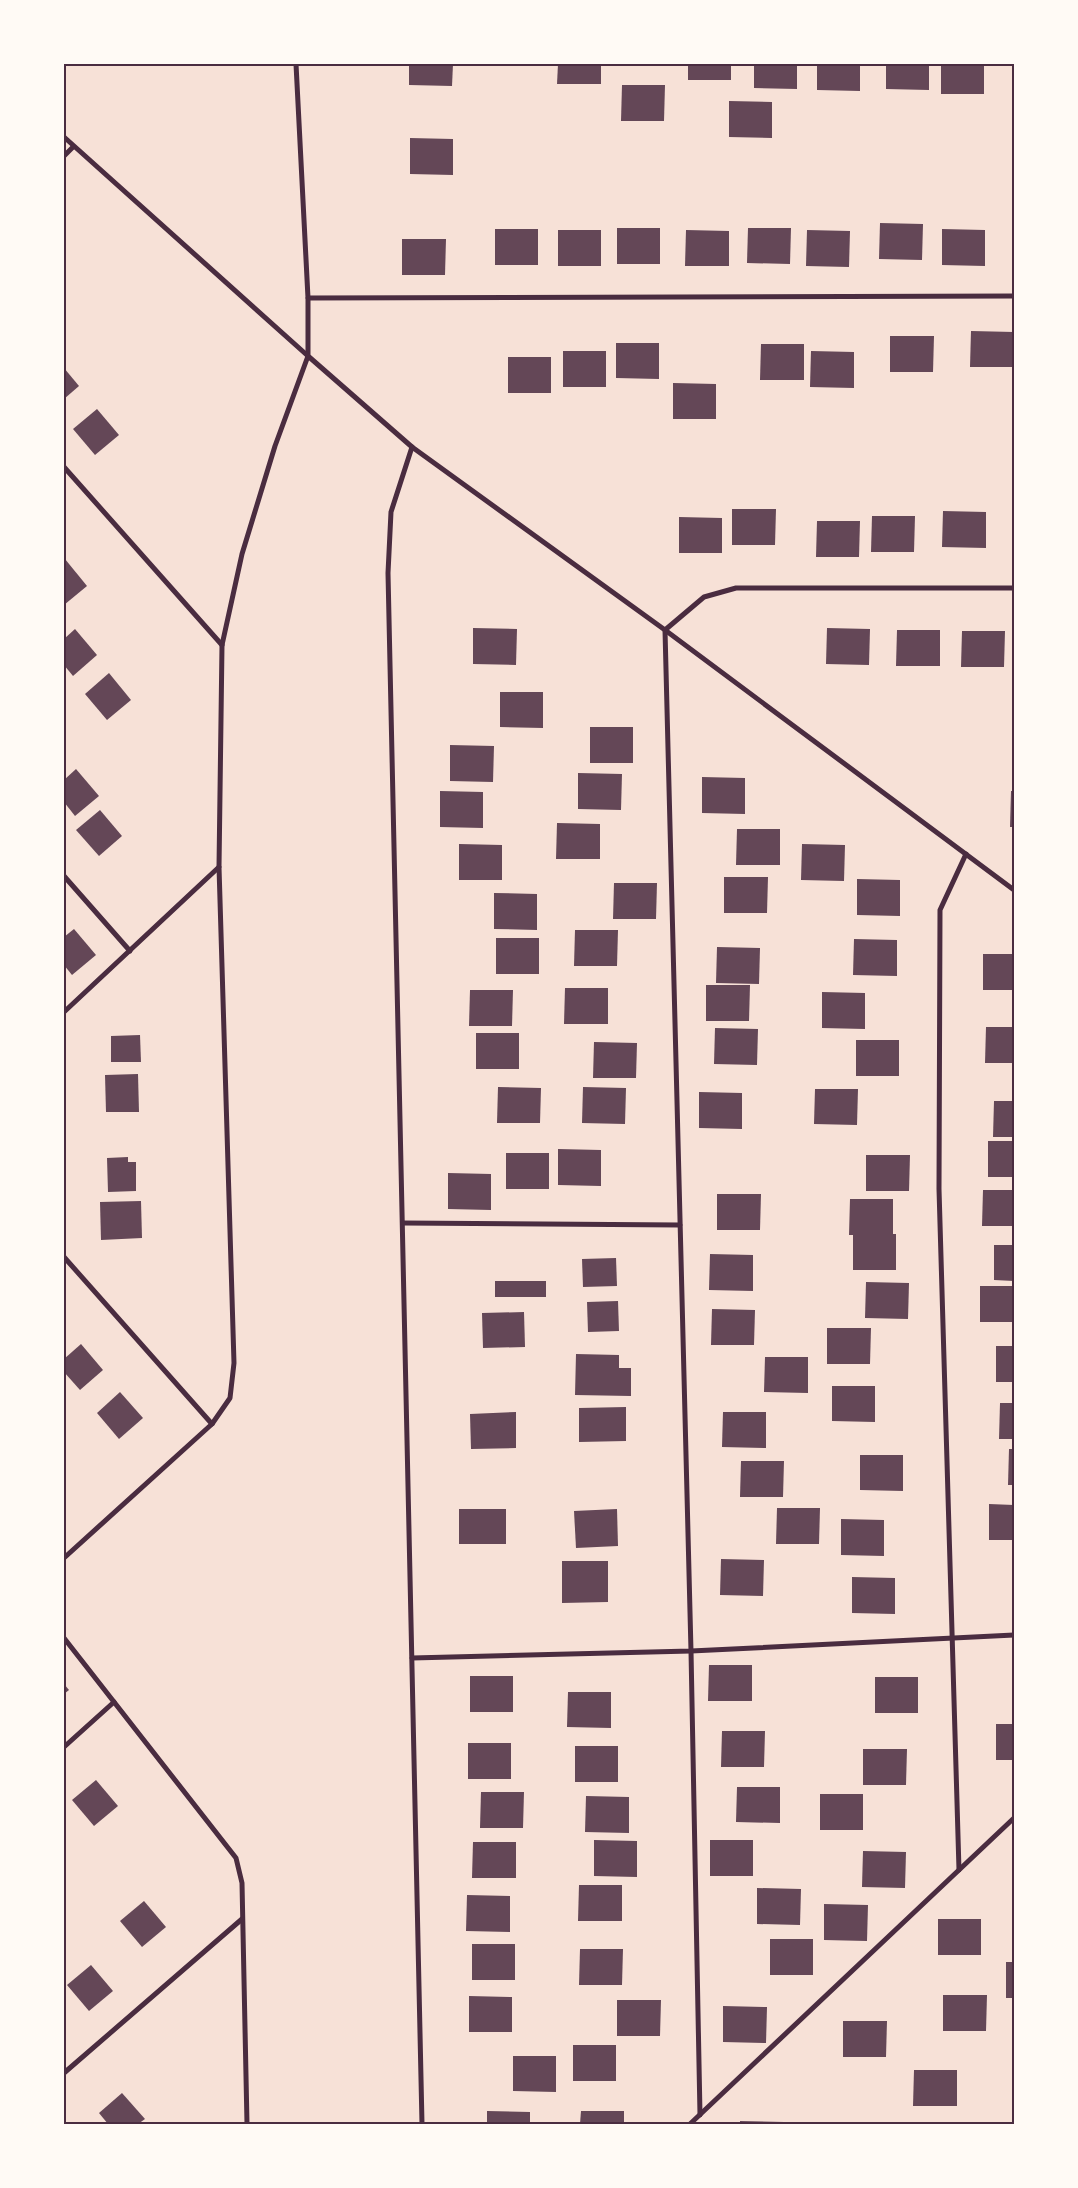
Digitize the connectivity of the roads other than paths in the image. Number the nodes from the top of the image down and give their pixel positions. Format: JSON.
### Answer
{"nodes":[{"id":1,"x":296,"y":64,"type":"edge"},
{"id":2,"x":64,"y":137,"type":"edge"},
{"id":3,"x":73,"y":147,"type":"junction"},
{"id":4,"x":64,"y":156,"type":"edge"},
{"id":5,"x":1014,"y":296,"type":"edge"},
{"id":6,"x":308,"y":298,"type":"junction"},
{"id":7,"x":308,"y":356,"type":"junction"},
{"id":8,"x":412,"y":447,"type":"junction"},
{"id":9,"x":64,"y":467,"type":"edge"},
{"id":10,"x":1014,"y":588,"type":"edge"},
{"id":11,"x":665,"y":630,"type":"junction"},
{"id":12,"x":222,"y":645,"type":"junction"},
{"id":13,"x":966,"y":854,"type":"junction"},
{"id":14,"x":219,"y":867,"type":"junction"},
{"id":15,"x":64,"y":876,"type":"edge"},
{"id":16,"x":1014,"y":890,"type":"edge"},
{"id":17,"x":130,"y":951,"type":"junction"},
{"id":18,"x":64,"y":1012,"type":"edge"},
{"id":19,"x":402,"y":1223,"type":"junction"},
{"id":20,"x":680,"y":1225,"type":"junction"},
{"id":21,"x":64,"y":1257,"type":"edge"},
{"id":22,"x":212,"y":1424,"type":"junction"},
{"id":23,"x":64,"y":1558,"type":"edge"},
{"id":24,"x":1014,"y":1635,"type":"edge"},
{"id":25,"x":64,"y":1638,"type":"edge"},
{"id":26,"x":952,"y":1639,"type":"junction"},
{"id":27,"x":691,"y":1651,"type":"junction"},
{"id":28,"x":412,"y":1658,"type":"junction"},
{"id":29,"x":114,"y":1702,"type":"junction"},
{"id":30,"x":64,"y":1747,"type":"edge"},
{"id":31,"x":1014,"y":1818,"type":"edge"},
{"id":32,"x":959,"y":1870,"type":"junction"},
{"id":33,"x":242,"y":1919,"type":"junction"},
{"id":34,"x":64,"y":2073,"type":"edge"},
{"id":35,"x":700,"y":2115,"type":"junction"},
{"id":36,"x":247,"y":2124,"type":"edge"},
{"id":37,"x":422,"y":2124,"type":"edge"},
{"id":38,"x":690,"y":2124,"type":"edge"}],
"edges":[{"from":1,"to":6,"type":"street"},
{"from":2,"to":3,"type":"street"},
{"from":3,"to":4,"type":"street"},
{"from":3,"to":7,"type":"street"},
{"from":5,"to":6,"type":"street"},
{"from":6,"to":7,"type":"street"},
{"from":7,"to":8,"type":"street"},
{"from":7,"to":12,"type":"street"},
{"from":8,"to":11,"type":"street"},
{"from":8,"to":19,"type":"street"},
{"from":9,"to":12,"type":"street"},
{"from":10,"to":11,"type":"street"},
{"from":11,"to":13,"type":"street"},
{"from":11,"to":20,"type":"street"},
{"from":12,"to":14,"type":"street"},
{"from":13,"to":16,"type":"street"},
{"from":13,"to":26,"type":"street"},
{"from":14,"to":17,"type":"street"},
{"from":14,"to":22,"type":"street"},
{"from":15,"to":17,"type":"street"},
{"from":17,"to":18,"type":"street"},
{"from":19,"to":20,"type":"street"},
{"from":19,"to":28,"type":"street"},
{"from":20,"to":27,"type":"street"},
{"from":21,"to":22,"type":"street"},
{"from":22,"to":23,"type":"street"},
{"from":24,"to":26,"type":"street"},
{"from":25,"to":29,"type":"street"},
{"from":26,"to":27,"type":"street"},
{"from":26,"to":32,"type":"street"},
{"from":27,"to":28,"type":"street"},
{"from":27,"to":35,"type":"street"},
{"from":28,"to":37,"type":"street"},
{"from":29,"to":30,"type":"street"},
{"from":29,"to":33,"type":"street"},
{"from":31,"to":32,"type":"street"},
{"from":32,"to":35,"type":"street"},
{"from":33,"to":34,"type":"street"},
{"from":33,"to":36,"type":"street"},
{"from":35,"to":38,"type":"street"}]}
